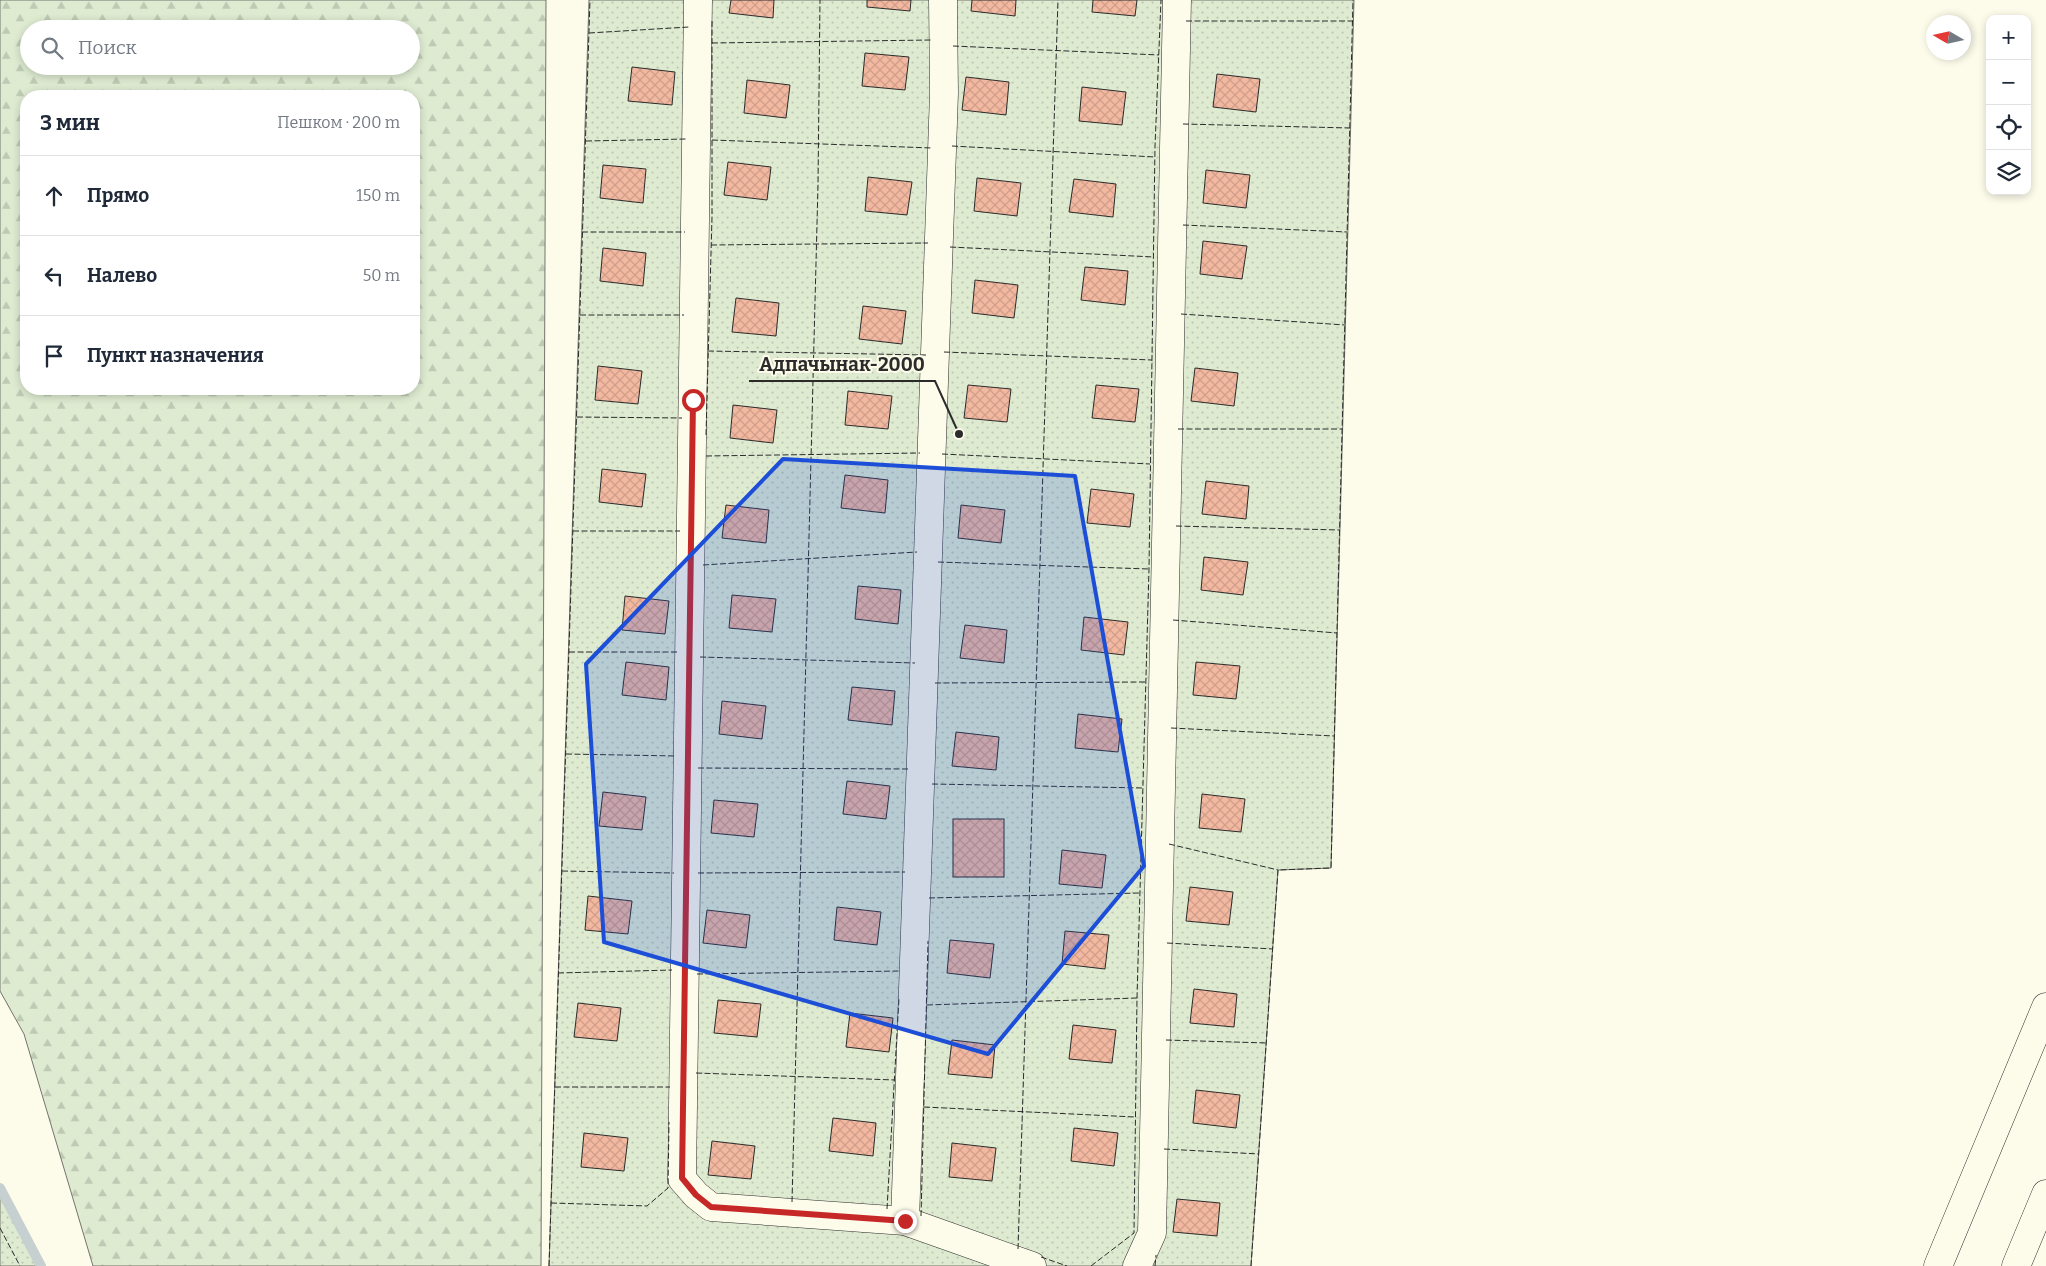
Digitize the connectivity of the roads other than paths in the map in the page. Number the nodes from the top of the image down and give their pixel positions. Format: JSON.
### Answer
{"nodes":[{"id":1,"x":698,"y":0,"type":"edge"},
{"id":2,"x":943,"y":0,"type":"edge"},
{"id":3,"x":1177,"y":0,"type":"edge"},
{"id":4,"x":2046,"y":1007,"type":"edge"},
{"id":5,"x":2046,"y":1194,"type":"edge"},
{"id":6,"x":905,"y":1221,"type":"junction"},
{"id":7,"x":1032,"y":1266,"type":"edge"},
{"id":8,"x":1137,"y":1266,"type":"edge"},
{"id":9,"x":1938,"y":1266,"type":"edge"},
{"id":10,"x":2016,"y":1266,"type":"edge"}],
"edges":[{"from":1,"to":6,"type":"main road"},
{"from":2,"to":6,"type":"main road"},
{"from":3,"to":8,"type":"main road"},
{"from":4,"to":9,"type":"main road"},
{"from":5,"to":10,"type":"main road"},
{"from":6,"to":7,"type":"main road"}]}
